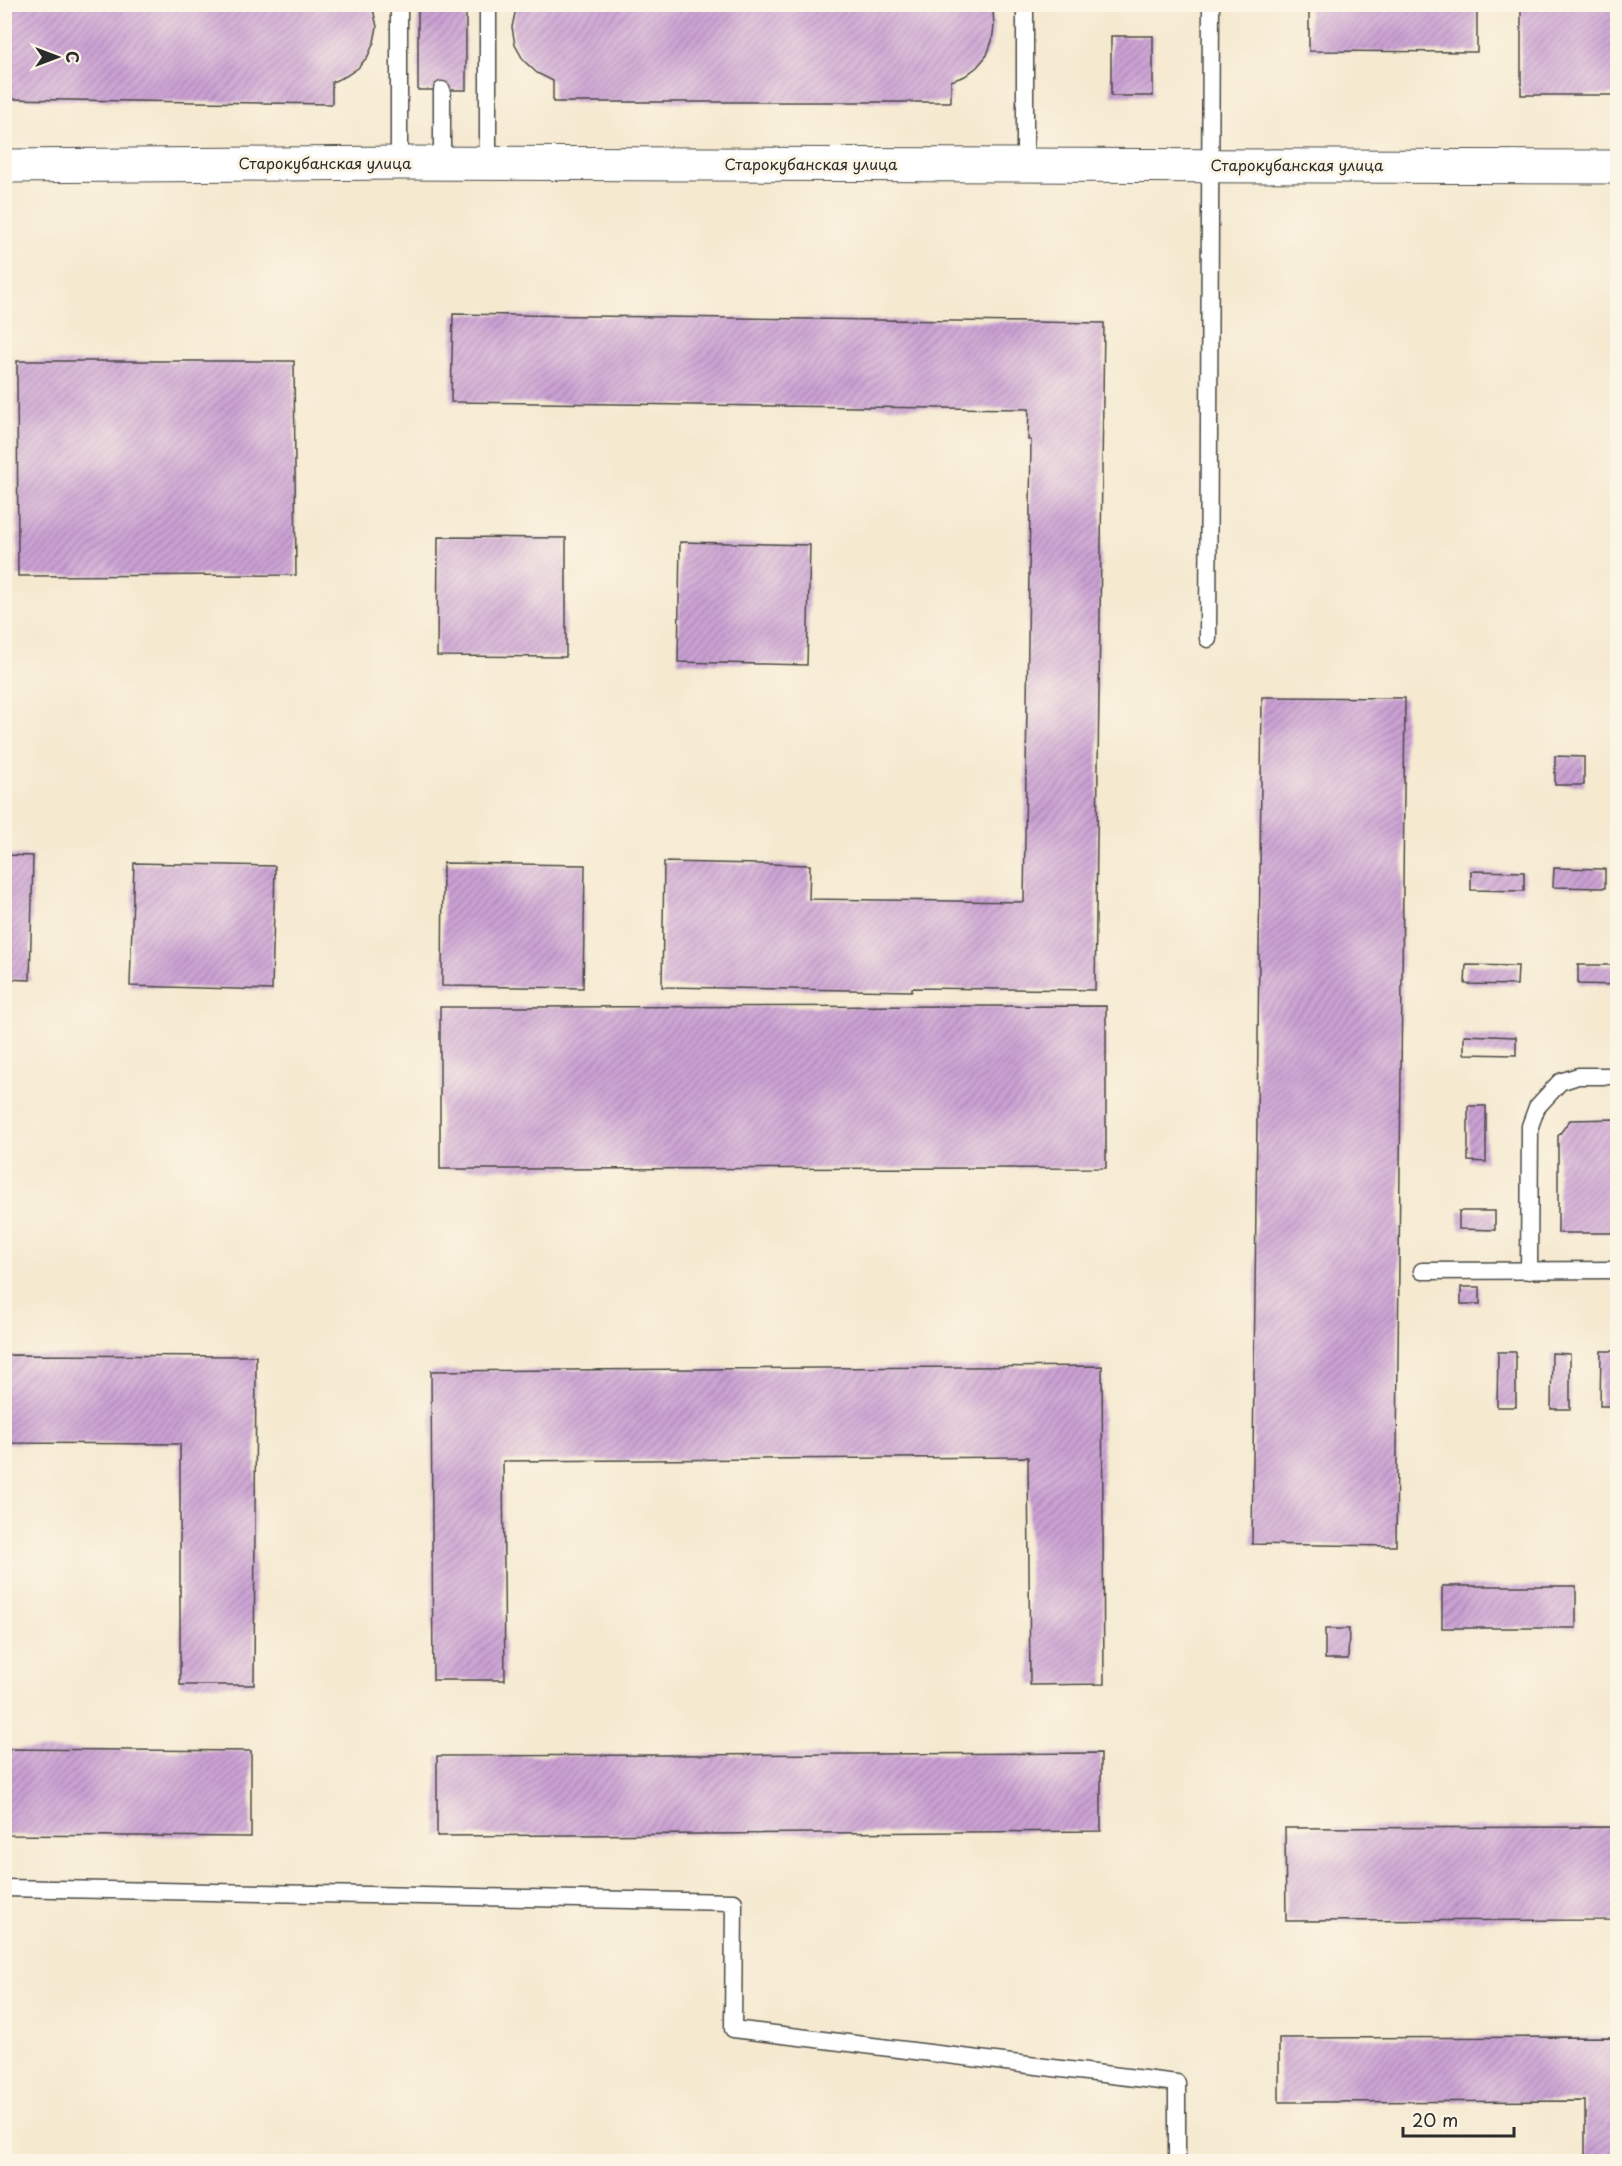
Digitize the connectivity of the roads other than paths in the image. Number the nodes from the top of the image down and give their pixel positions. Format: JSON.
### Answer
{"nodes":[{"id":1,"x":399,"y":4,"type":"edge"},
{"id":2,"x":488,"y":4,"type":"edge"},
{"id":3,"x":1025,"y":4,"type":"edge"},
{"id":4,"x":1211,"y":4,"type":"edge"},
{"id":5,"x":442,"y":90,"type":"dead end"},
{"id":6,"x":399,"y":164,"type":"junction"},
{"id":7,"x":442,"y":164,"type":"junction"},
{"id":8,"x":488,"y":164,"type":"junction"},
{"id":9,"x":4,"y":166,"type":"edge"},
{"id":10,"x":1025,"y":166,"type":"junction"},
{"id":11,"x":1209,"y":166,"type":"junction"},
{"id":12,"x":1617,"y":167,"type":"edge"},
{"id":13,"x":1208,"y":639,"type":"dead end"},
{"id":14,"x":1617,"y":1076,"type":"edge"},
{"id":15,"x":1617,"y":1270,"type":"edge"},
{"id":16,"x":1422,"y":1271,"type":"dead end"},
{"id":17,"x":1528,"y":1271,"type":"junction"},
{"id":18,"x":4,"y":1888,"type":"edge"},
{"id":19,"x":1177,"y":2162,"type":"edge"}],
"edges":[{"from":1,"to":6,"type":"lane"},
{"from":2,"to":8,"type":"lane"},
{"from":3,"to":10,"type":"lane"},
{"from":4,"to":11,"type":"lane"},
{"from":5,"to":7,"type":"lane"},
{"from":6,"to":7,"type":"street","name":"Старокубанская улица"},
{"from":6,"to":9,"type":"street","name":"Старокубанская улица"},
{"from":7,"to":8,"type":"street","name":"Старокубанская улица"},
{"from":8,"to":10,"type":"street","name":"Старокубанская улица"},
{"from":10,"to":11,"type":"street","name":"Старокубанская улица"},
{"from":11,"to":12,"type":"street","name":"Старокубанская улица"},
{"from":11,"to":13,"type":"lane"},
{"from":14,"to":17,"type":"lane"},
{"from":15,"to":17,"type":"lane"},
{"from":16,"to":17,"type":"lane"},
{"from":18,"to":19,"type":"lane"}]}
